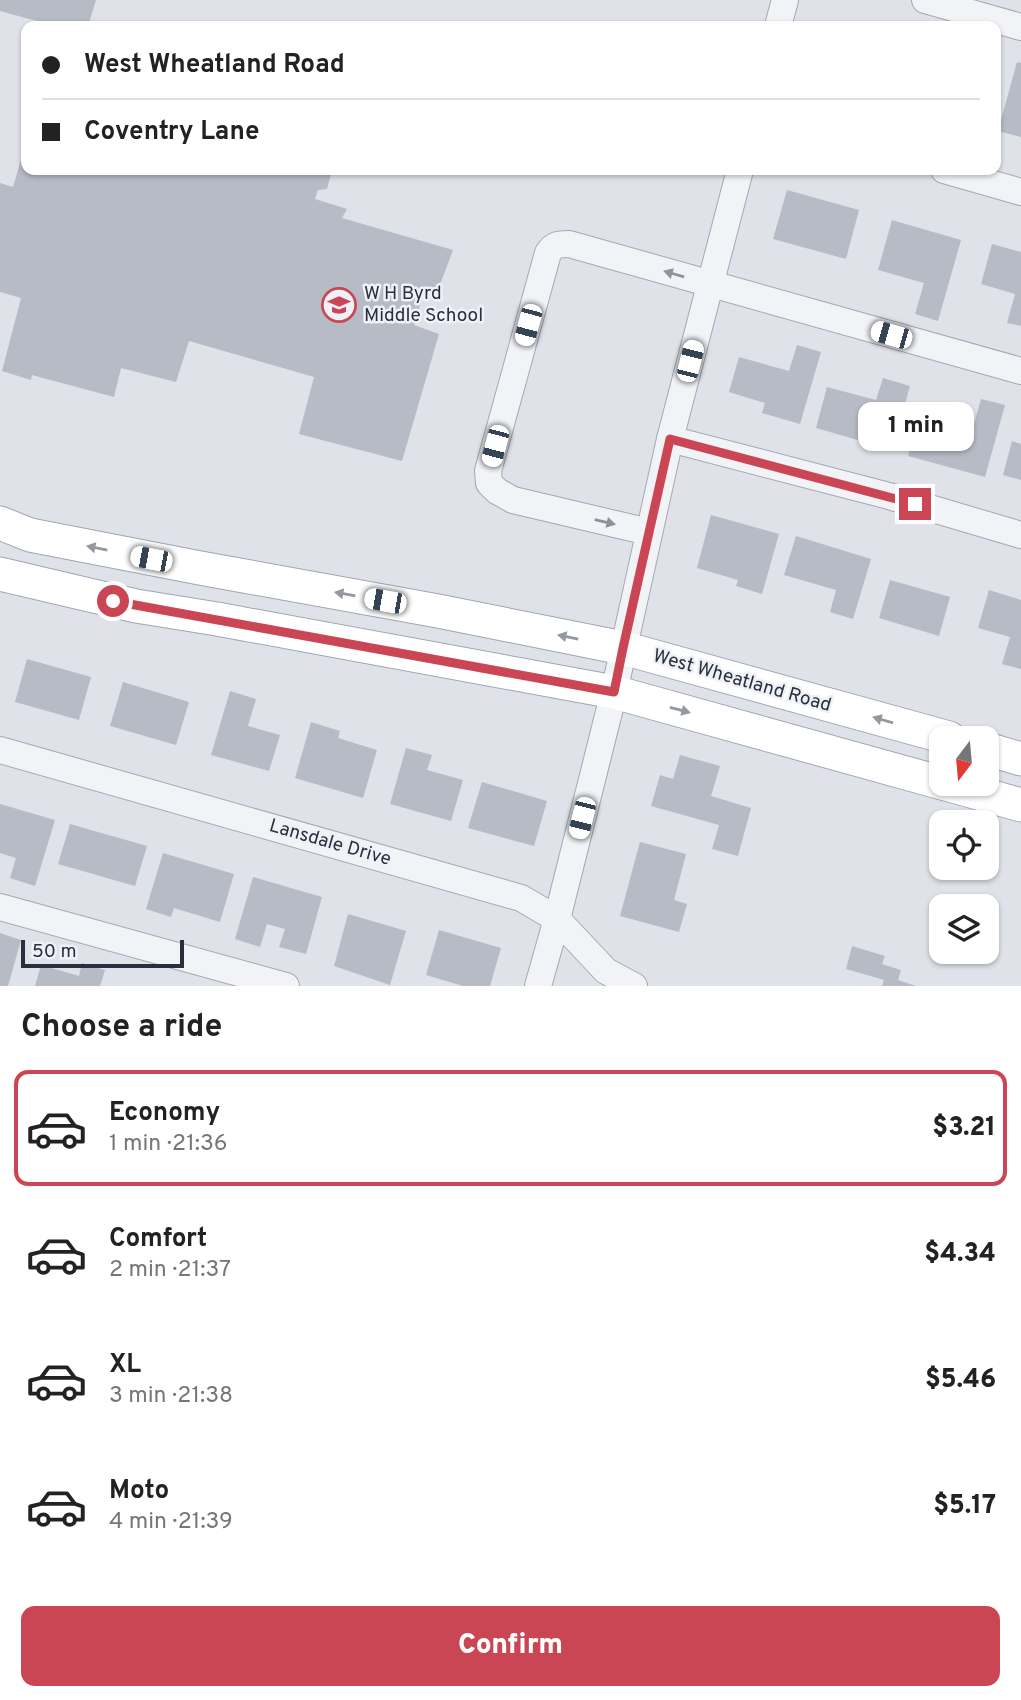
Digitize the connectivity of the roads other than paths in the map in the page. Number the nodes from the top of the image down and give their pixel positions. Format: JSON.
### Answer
{"nodes":[{"id":1,"x":785,"y":0,"type":"edge"},
{"id":2,"x":926,"y":0,"type":"edge"},
{"id":3,"x":779,"y":21,"type":"edge"},
{"id":4,"x":1000,"y":21,"type":"edge"},
{"id":5,"x":1001,"y":21,"type":"edge"},
{"id":6,"x":1021,"y":27,"type":"edge"},
{"id":7,"x":739,"y":175,"type":"edge"},
{"id":8,"x":962,"y":175,"type":"edge"},
{"id":9,"x":1021,"y":192,"type":"edge"},
{"id":10,"x":710,"y":284,"type":"junction"},
{"id":11,"x":1021,"y":371,"type":"edge"},
{"id":12,"x":670,"y":439,"type":"junction"},
{"id":13,"x":15,"y":529,"type":"edge"},
{"id":14,"x":649,"y":532,"type":"junction"},
{"id":15,"x":1021,"y":535,"type":"edge"},
{"id":16,"x":10,"y":576,"type":"edge"},
{"id":17,"x":438,"y":611,"type":"junction"},
{"id":18,"x":623,"y":648,"type":"junction"},
{"id":19,"x":430,"y":658,"type":"junction"},
{"id":20,"x":614,"y":692,"type":"junction"},
{"id":21,"x":929,"y":732,"type":"edge"},
{"id":22,"x":0,"y":750,"type":"edge"},
{"id":23,"x":999,"y":753,"type":"edge"},
{"id":24,"x":1021,"y":759,"type":"edge"},
{"id":25,"x":929,"y":779,"type":"edge"},
{"id":26,"x":990,"y":796,"type":"edge"},
{"id":27,"x":1021,"y":805,"type":"edge"},
{"id":28,"x":0,"y":907,"type":"edge"},
{"id":29,"x":556,"y":919,"type":"junction"},
{"id":30,"x":286,"y":986,"type":"edge"},
{"id":31,"x":538,"y":986,"type":"edge"},
{"id":32,"x":634,"y":986,"type":"edge"}],
"edges":[{"from":1,"to":3,"type":"street"},
{"from":2,"to":4,"type":"street"},
{"from":5,"to":6,"type":"street"},
{"from":7,"to":10,"type":"street"},
{"from":8,"to":9,"type":"street"},
{"from":10,"to":11,"type":"street"},
{"from":10,"to":12,"type":"street"},
{"from":10,"to":14,"type":"street","one_way":true},
{"from":12,"to":14,"type":"street"},
{"from":12,"to":15,"type":"street"},
{"from":13,"to":16,"type":"main road"},
{"from":17,"to":13,"type":"main road","name":"West Wheatland Road","one_way":true},
{"from":14,"to":18,"type":"street"},
{"from":16,"to":19,"type":"main road"},
{"from":18,"to":17,"type":"main road","name":"West Wheatland Road","one_way":true},
{"from":17,"to":19,"type":"main road"},
{"from":18,"to":20,"type":"street"},
{"from":21,"to":18,"type":"main road","name":"West Wheatland Road","one_way":true},
{"from":19,"to":20,"type":"main road"},
{"from":20,"to":25,"type":"main road","one_way":true},
{"from":20,"to":29,"type":"street"},
{"from":22,"to":29,"type":"street","name":"Lansdale Drive"},
{"from":23,"to":24,"type":"main road"},
{"from":26,"to":27,"type":"main road"},
{"from":28,"to":30,"type":"street"},
{"from":29,"to":31,"type":"street"},
{"from":29,"to":32,"type":"street","name":"Lansdale Drive"}]}
